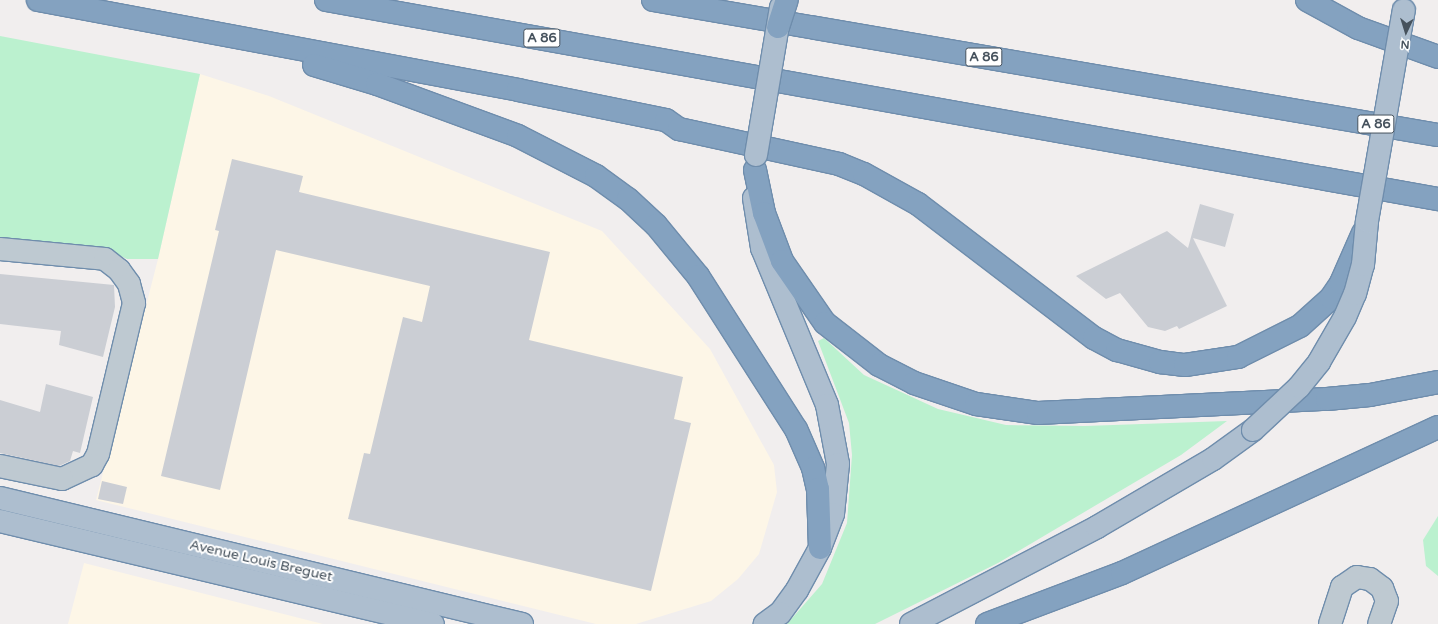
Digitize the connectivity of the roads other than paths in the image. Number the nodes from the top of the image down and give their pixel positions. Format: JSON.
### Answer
{"nodes":[{"id":1,"x":38,"y":0,"type":"edge"},
{"id":2,"x":326,"y":0,"type":"edge"},
{"id":3,"x":653,"y":0,"type":"edge"},
{"id":4,"x":782,"y":0,"type":"edge"},
{"id":5,"x":787,"y":0,"type":"edge"},
{"id":6,"x":1307,"y":0,"type":"edge"},
{"id":7,"x":1405,"y":5,"type":"edge"},
{"id":8,"x":778,"y":28,"type":"junction"},
{"id":9,"x":271,"y":46,"type":"junction"},
{"id":10,"x":1438,"y":57,"type":"edge"},
{"id":11,"x":1438,"y":135,"type":"edge"},
{"id":12,"x":755,"y":163,"type":"junction"},
{"id":13,"x":1438,"y":199,"type":"edge"},
{"id":14,"x":1368,"y":221,"type":"junction"},
{"id":15,"x":0,"y":248,"type":"edge"},
{"id":16,"x":1438,"y":382,"type":"edge"},
{"id":17,"x":1438,"y":427,"type":"edge"},
{"id":18,"x":0,"y":466,"type":"edge"},
{"id":19,"x":0,"y":498,"type":"edge"},
{"id":20,"x":0,"y":521,"type":"edge"},
{"id":21,"x":820,"y":548,"type":"junction"},
{"id":22,"x":433,"y":624,"type":"edge"},
{"id":23,"x":522,"y":624,"type":"edge"},
{"id":24,"x":765,"y":624,"type":"edge"},
{"id":25,"x":911,"y":624,"type":"edge"},
{"id":26,"x":987,"y":624,"type":"edge"},
{"id":27,"x":1330,"y":624,"type":"edge"},
{"id":28,"x":1379,"y":624,"type":"edge"}],
"edges":[{"from":1,"to":9,"type":"highway"},
{"from":2,"to":13,"type":"highway","number":"A 86"},
{"from":3,"to":11,"type":"highway","number":"A 86"},
{"from":4,"to":8,"type":"main road","bridge":true},
{"from":5,"to":8,"type":"highway","bridge":true},
{"from":6,"to":10,"type":"highway"},
{"from":7,"to":14,"type":"main road","bridge":true},
{"from":8,"to":12,"type":"main road","bridge":true},
{"from":9,"to":14,"type":"highway","bridge":true},
{"from":9,"to":21,"type":"highway"},
{"from":12,"to":16,"type":"highway"},
{"from":12,"to":21,"type":"main road"},
{"from":14,"to":25,"type":"main road","bridge":true},
{"from":15,"to":18,"type":"street"},
{"from":17,"to":26,"type":"highway"},
{"from":19,"to":23,"type":"main road","name":"Avenue Louis Breguet"},
{"from":20,"to":22,"type":"main road","name":"Avenue Louis Breguet"},
{"from":21,"to":24,"type":"main road"},
{"from":27,"to":28,"type":"street"}]}
